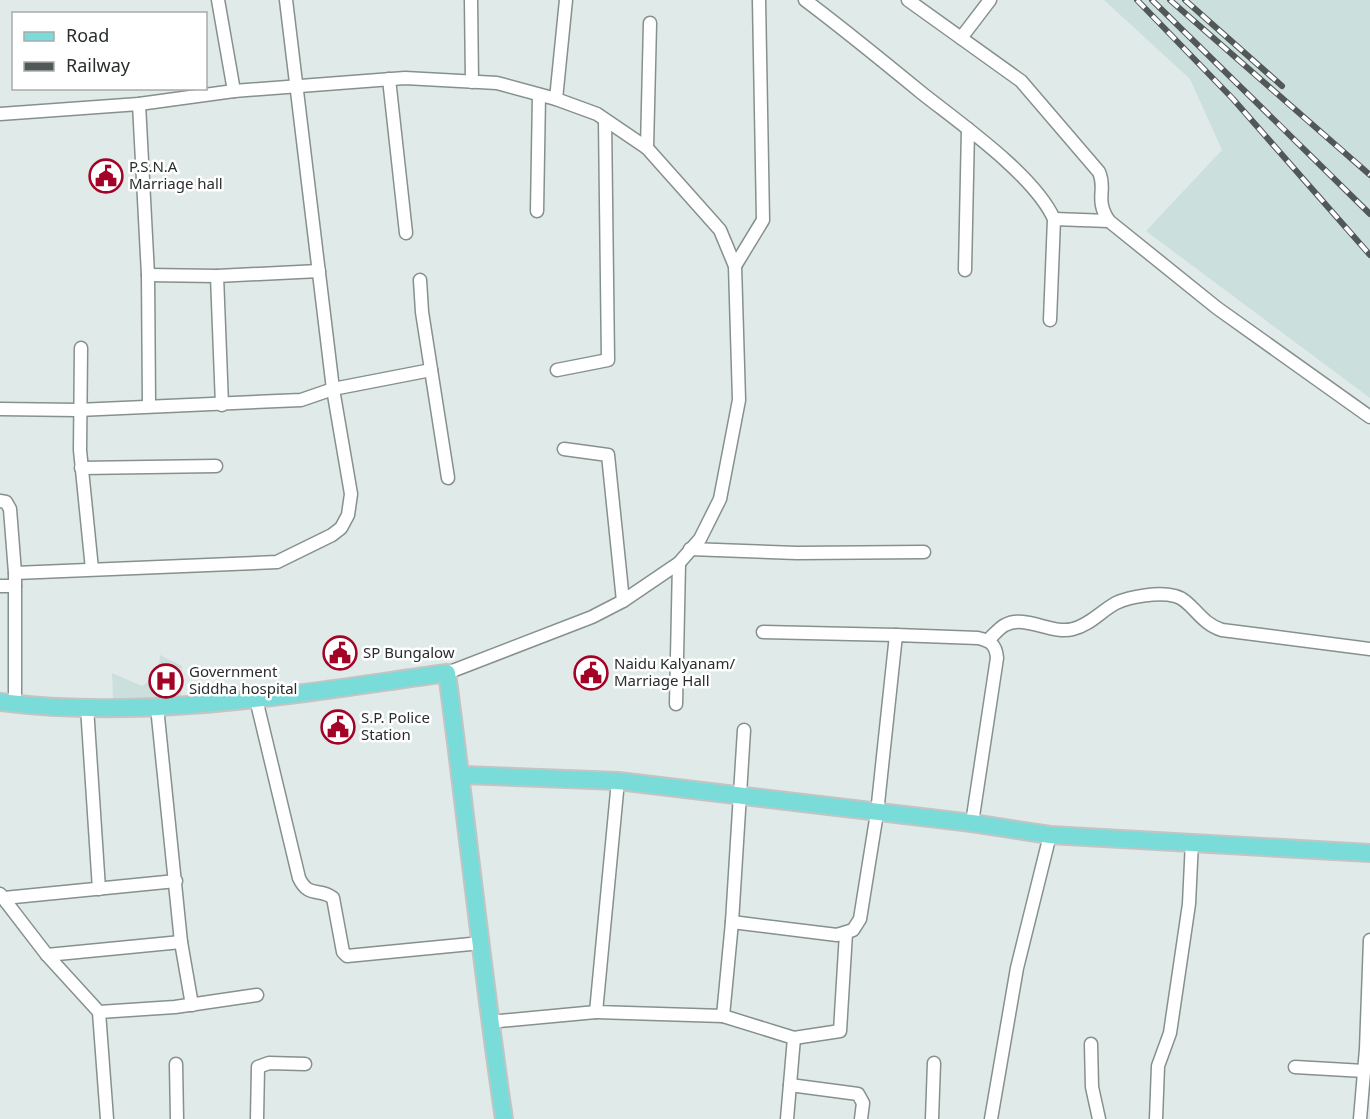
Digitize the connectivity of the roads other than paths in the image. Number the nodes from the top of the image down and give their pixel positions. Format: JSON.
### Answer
{"nodes":[{"id":1,"x":218,"y":0,"type":"edge"},
{"id":2,"x":286,"y":0,"type":"edge"},
{"id":3,"x":471,"y":0,"type":"edge"},
{"id":4,"x":566,"y":0,"type":"edge"},
{"id":5,"x":759,"y":0,"type":"edge"},
{"id":6,"x":805,"y":0,"type":"edge"},
{"id":7,"x":908,"y":0,"type":"edge"},
{"id":8,"x":990,"y":0,"type":"edge"},
{"id":9,"x":650,"y":23,"type":"dead end"},
{"id":10,"x":961,"y":38,"type":"junction"},
{"id":11,"x":389,"y":79,"type":"junction"},
{"id":12,"x":472,"y":82,"type":"junction"},
{"id":13,"x":297,"y":86,"type":"junction"},
{"id":14,"x":234,"y":91,"type":"junction"},
{"id":15,"x":539,"y":95,"type":"junction"},
{"id":16,"x":556,"y":99,"type":"junction"},
{"id":17,"x":139,"y":104,"type":"junction"},
{"id":18,"x":0,"y":114,"type":"edge"},
{"id":19,"x":605,"y":120,"type":"junction"},
{"id":20,"x":968,"y":129,"type":"junction"},
{"id":21,"x":647,"y":148,"type":"junction"},
{"id":22,"x":537,"y":211,"type":"dead end"},
{"id":23,"x":1054,"y":219,"type":"junction"},
{"id":24,"x":1109,"y":221,"type":"junction"},
{"id":25,"x":406,"y":233,"type":"dead end"},
{"id":26,"x":735,"y":266,"type":"junction"},
{"id":27,"x":965,"y":270,"type":"dead end"},
{"id":28,"x":319,"y":271,"type":"junction"},
{"id":29,"x":148,"y":275,"type":"junction"},
{"id":30,"x":217,"y":276,"type":"junction"},
{"id":31,"x":420,"y":280,"type":"dead end"},
{"id":32,"x":1050,"y":320,"type":"dead end"},
{"id":33,"x":81,"y":348,"type":"dead end"},
{"id":34,"x":431,"y":370,"type":"junction"},
{"id":35,"x":557,"y":370,"type":"dead end"},
{"id":36,"x":333,"y":389,"type":"junction"},
{"id":37,"x":149,"y":405,"type":"junction"},
{"id":38,"x":222,"y":405,"type":"junction"},
{"id":39,"x":0,"y":409,"type":"edge"},
{"id":40,"x":78,"y":410,"type":"junction"},
{"id":41,"x":1370,"y":417,"type":"edge"},
{"id":42,"x":564,"y":449,"type":"dead end"},
{"id":43,"x":216,"y":466,"type":"dead end"},
{"id":44,"x":81,"y":468,"type":"junction"},
{"id":45,"x":448,"y":478,"type":"dead end"},
{"id":46,"x":0,"y":501,"type":"edge"},
{"id":47,"x":690,"y":549,"type":"junction"},
{"id":48,"x":924,"y":552,"type":"dead end"},
{"id":49,"x":679,"y":563,"type":"junction"},
{"id":50,"x":92,"y":569,"type":"junction"},
{"id":51,"x":15,"y":579,"type":"junction"},
{"id":52,"x":0,"y":586,"type":"edge"},
{"id":53,"x":623,"y":601,"type":"junction"},
{"id":54,"x":763,"y":632,"type":"dead end"},
{"id":55,"x":896,"y":635,"type":"junction"},
{"id":56,"x":988,"y":640,"type":"junction"},
{"id":57,"x":1370,"y":649,"type":"edge"},
{"id":58,"x":447,"y":674,"type":"junction"},
{"id":59,"x":256,"y":699,"type":"junction"},
{"id":60,"x":7,"y":703,"type":"edge"},
{"id":61,"x":676,"y":704,"type":"dead end"},
{"id":62,"x":87,"y":707,"type":"junction"},
{"id":63,"x":157,"y":707,"type":"junction"},
{"id":64,"x":744,"y":730,"type":"dead end"},
{"id":65,"x":462,"y":775,"type":"junction"},
{"id":66,"x":618,"y":781,"type":"junction"},
{"id":67,"x":741,"y":795,"type":"junction"},
{"id":68,"x":877,"y":813,"type":"junction"},
{"id":69,"x":972,"y":823,"type":"junction"},
{"id":70,"x":1050,"y":835,"type":"junction"},
{"id":71,"x":1192,"y":841,"type":"junction"},
{"id":72,"x":1370,"y":853,"type":"edge"},
{"id":73,"x":176,"y":881,"type":"junction"},
{"id":74,"x":99,"y":889,"type":"junction"},
{"id":75,"x":2,"y":896,"type":"edge"},
{"id":76,"x":732,"y":922,"type":"junction"},
{"id":77,"x":846,"y":933,"type":"junction"},
{"id":78,"x":1370,"y":940,"type":"edge"},
{"id":79,"x":181,"y":942,"type":"junction"},
{"id":80,"x":481,"y":944,"type":"junction"},
{"id":81,"x":48,"y":955,"type":"junction"},
{"id":82,"x":1369,"y":963,"type":"edge"},
{"id":83,"x":257,"y":995,"type":"dead end"},
{"id":84,"x":192,"y":1005,"type":"junction"},
{"id":85,"x":99,"y":1012,"type":"junction"},
{"id":86,"x":596,"y":1012,"type":"junction"},
{"id":87,"x":723,"y":1016,"type":"junction"},
{"id":88,"x":489,"y":1022,"type":"junction"},
{"id":89,"x":794,"y":1038,"type":"junction"},
{"id":90,"x":1091,"y":1044,"type":"dead end"},
{"id":91,"x":1368,"y":1049,"type":"edge"},
{"id":92,"x":934,"y":1063,"type":"dead end"},
{"id":93,"x":176,"y":1064,"type":"dead end"},
{"id":94,"x":305,"y":1064,"type":"dead end"},
{"id":95,"x":1295,"y":1067,"type":"dead end"},
{"id":96,"x":1364,"y":1071,"type":"junction"},
{"id":97,"x":790,"y":1085,"type":"junction"},
{"id":98,"x":1363,"y":1116,"type":"edge"},
{"id":99,"x":107,"y":1119,"type":"edge"},
{"id":100,"x":177,"y":1119,"type":"edge"},
{"id":101,"x":257,"y":1119,"type":"edge"},
{"id":102,"x":504,"y":1119,"type":"edge"},
{"id":103,"x":787,"y":1119,"type":"edge"},
{"id":104,"x":861,"y":1119,"type":"edge"},
{"id":105,"x":932,"y":1119,"type":"edge"},
{"id":106,"x":991,"y":1119,"type":"edge"},
{"id":107,"x":1099,"y":1119,"type":"edge"},
{"id":108,"x":1156,"y":1119,"type":"edge"}],
"edges":[{"from":1,"to":14,"type":"street"},
{"from":2,"to":13,"type":"street"},
{"from":3,"to":12,"type":"street"},
{"from":4,"to":16,"type":"street"},
{"from":5,"to":26,"type":"street"},
{"from":6,"to":20,"type":"street"},
{"from":7,"to":10,"type":"street"},
{"from":8,"to":10,"type":"street"},
{"from":9,"to":21,"type":"street"},
{"from":10,"to":24,"type":"street"},
{"from":11,"to":12,"type":"street"},
{"from":11,"to":13,"type":"street"},
{"from":11,"to":25,"type":"street"},
{"from":12,"to":15,"type":"street"},
{"from":13,"to":14,"type":"street"},
{"from":13,"to":28,"type":"street"},
{"from":14,"to":17,"type":"street"},
{"from":15,"to":16,"type":"street"},
{"from":15,"to":22,"type":"street"},
{"from":16,"to":19,"type":"street"},
{"from":17,"to":18,"type":"street"},
{"from":17,"to":29,"type":"street"},
{"from":19,"to":21,"type":"street"},
{"from":19,"to":35,"type":"street"},
{"from":20,"to":23,"type":"street"},
{"from":20,"to":27,"type":"street"},
{"from":21,"to":26,"type":"street"},
{"from":23,"to":24,"type":"street"},
{"from":23,"to":32,"type":"street"},
{"from":24,"to":41,"type":"street"},
{"from":26,"to":47,"type":"street"},
{"from":28,"to":30,"type":"street"},
{"from":28,"to":36,"type":"street"},
{"from":29,"to":30,"type":"street"},
{"from":29,"to":37,"type":"street"},
{"from":30,"to":38,"type":"street"},
{"from":31,"to":34,"type":"street"},
{"from":33,"to":40,"type":"street"},
{"from":34,"to":36,"type":"street"},
{"from":34,"to":45,"type":"street"},
{"from":36,"to":38,"type":"street"},
{"from":36,"to":50,"type":"street"},
{"from":37,"to":38,"type":"street"},
{"from":37,"to":40,"type":"street"},
{"from":39,"to":40,"type":"street"},
{"from":40,"to":44,"type":"street"},
{"from":42,"to":53,"type":"street"},
{"from":43,"to":44,"type":"street"},
{"from":44,"to":50,"type":"street"},
{"from":46,"to":51,"type":"street"},
{"from":47,"to":48,"type":"street"},
{"from":47,"to":49,"type":"street"},
{"from":49,"to":53,"type":"street"},
{"from":49,"to":61,"type":"street"},
{"from":50,"to":51,"type":"street"},
{"from":51,"to":52,"type":"street"},
{"from":51,"to":60,"type":"street"},
{"from":53,"to":58,"type":"street"},
{"from":54,"to":55,"type":"street"},
{"from":55,"to":56,"type":"street"},
{"from":55,"to":68,"type":"street"},
{"from":56,"to":57,"type":"street"},
{"from":56,"to":69,"type":"street"},
{"from":58,"to":59,"type":"main road"},
{"from":58,"to":65,"type":"main road"},
{"from":59,"to":63,"type":"main road"},
{"from":59,"to":80,"type":"street"},
{"from":60,"to":62,"type":"main road"},
{"from":62,"to":63,"type":"main road"},
{"from":62,"to":74,"type":"street"},
{"from":63,"to":73,"type":"street"},
{"from":64,"to":67,"type":"street"},
{"from":65,"to":66,"type":"main road"},
{"from":65,"to":80,"type":"main road"},
{"from":66,"to":67,"type":"main road"},
{"from":66,"to":86,"type":"street"},
{"from":67,"to":68,"type":"main road"},
{"from":67,"to":76,"type":"street"},
{"from":68,"to":69,"type":"main road"},
{"from":68,"to":77,"type":"street"},
{"from":69,"to":70,"type":"main road"},
{"from":70,"to":71,"type":"main road"},
{"from":70,"to":106,"type":"street"},
{"from":71,"to":72,"type":"main road"},
{"from":71,"to":108,"type":"street"},
{"from":73,"to":74,"type":"street"},
{"from":73,"to":79,"type":"street"},
{"from":74,"to":75,"type":"street"},
{"from":75,"to":81,"type":"street"},
{"from":76,"to":77,"type":"street"},
{"from":76,"to":87,"type":"street"},
{"from":77,"to":89,"type":"street"},
{"from":78,"to":82,"type":"street"},
{"from":79,"to":81,"type":"street"},
{"from":79,"to":84,"type":"street"},
{"from":80,"to":88,"type":"main road"},
{"from":81,"to":85,"type":"street"},
{"from":82,"to":91,"type":"street"},
{"from":83,"to":84,"type":"street"},
{"from":84,"to":85,"type":"street"},
{"from":85,"to":99,"type":"street"},
{"from":86,"to":87,"type":"street"},
{"from":86,"to":88,"type":"street"},
{"from":87,"to":89,"type":"street"},
{"from":88,"to":102,"type":"main road"},
{"from":89,"to":97,"type":"street"},
{"from":90,"to":107,"type":"street"},
{"from":91,"to":96,"type":"street"},
{"from":92,"to":105,"type":"street"},
{"from":93,"to":100,"type":"street"},
{"from":94,"to":101,"type":"street"},
{"from":95,"to":96,"type":"street"},
{"from":96,"to":98,"type":"street"},
{"from":97,"to":103,"type":"street"},
{"from":97,"to":104,"type":"street"}]}
